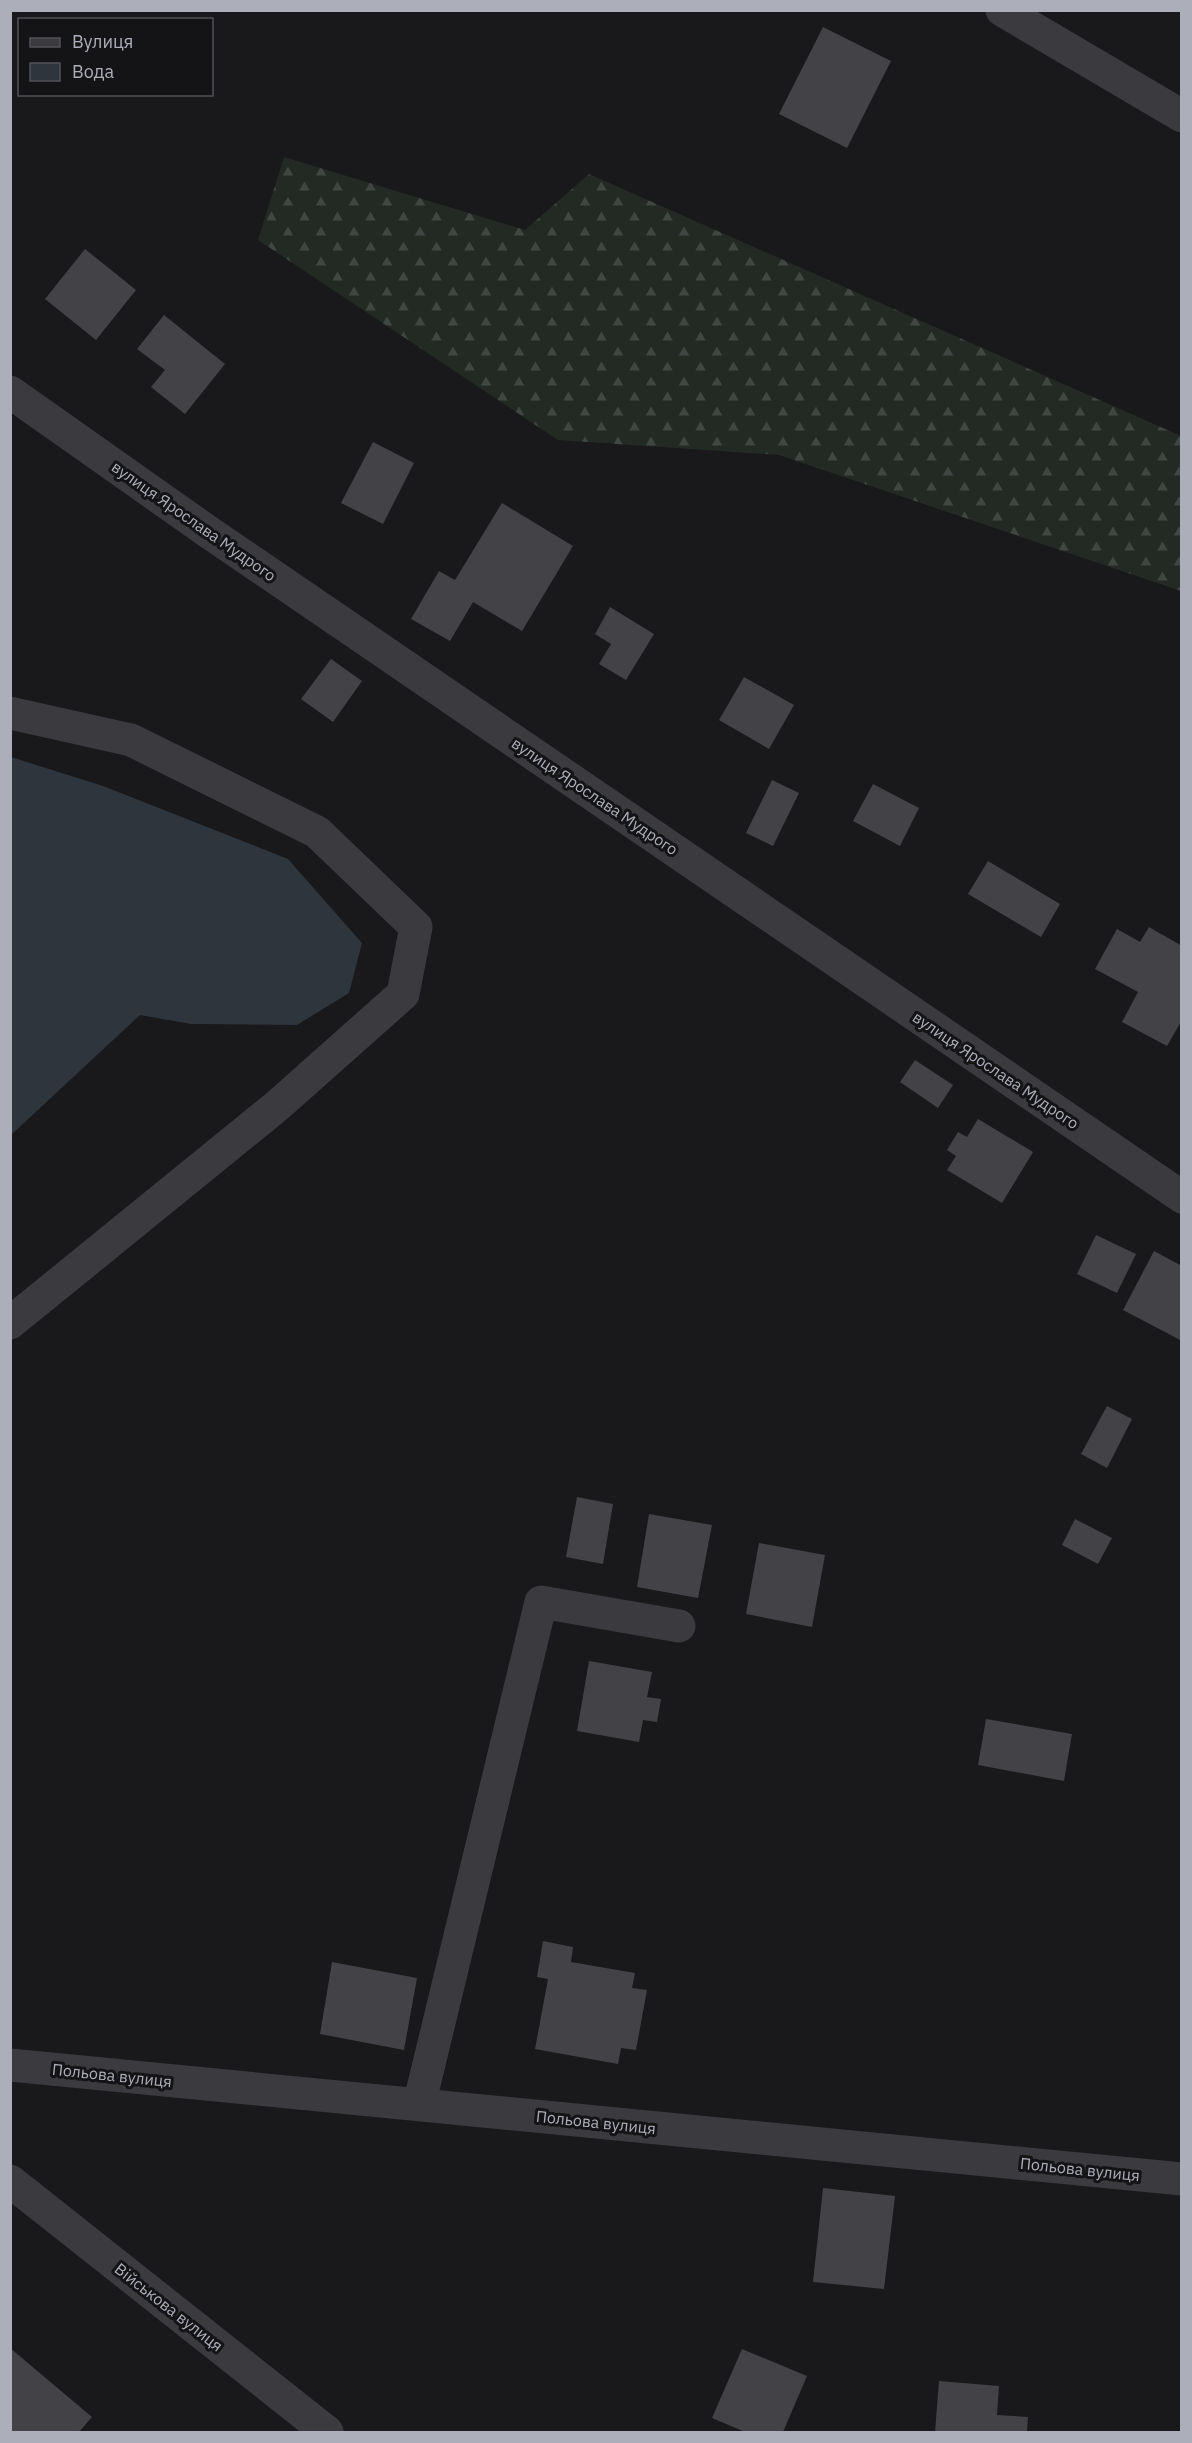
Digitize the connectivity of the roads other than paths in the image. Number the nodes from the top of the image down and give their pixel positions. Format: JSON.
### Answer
{"nodes":[{"id":1,"x":1002,"y":10,"type":"edge"},
{"id":2,"x":1182,"y":116,"type":"edge"},
{"id":3,"x":10,"y":392,"type":"edge"},
{"id":4,"x":10,"y":713,"type":"edge"},
{"id":5,"x":1182,"y":1197,"type":"edge"},
{"id":6,"x":10,"y":1323,"type":"edge"},
{"id":7,"x":679,"y":1626,"type":"dead end"},
{"id":8,"x":10,"y":2065,"type":"edge"},
{"id":9,"x":419,"y":2105,"type":"junction"},
{"id":10,"x":1182,"y":2179,"type":"edge"},
{"id":11,"x":10,"y":2181,"type":"edge"},
{"id":12,"x":327,"y":2433,"type":"edge"}],
"edges":[{"from":1,"to":2,"type":"street"},
{"from":3,"to":5,"type":"street","name":"вулиця Ярослава Мудрого"},
{"from":4,"to":6,"type":"street"},
{"from":7,"to":9,"type":"street"},
{"from":8,"to":9,"type":"street","name":"Польова вулиця"},
{"from":9,"to":10,"type":"street","name":"Польова вулиця"},
{"from":11,"to":12,"type":"street","name":"Військова вулиця"}]}
